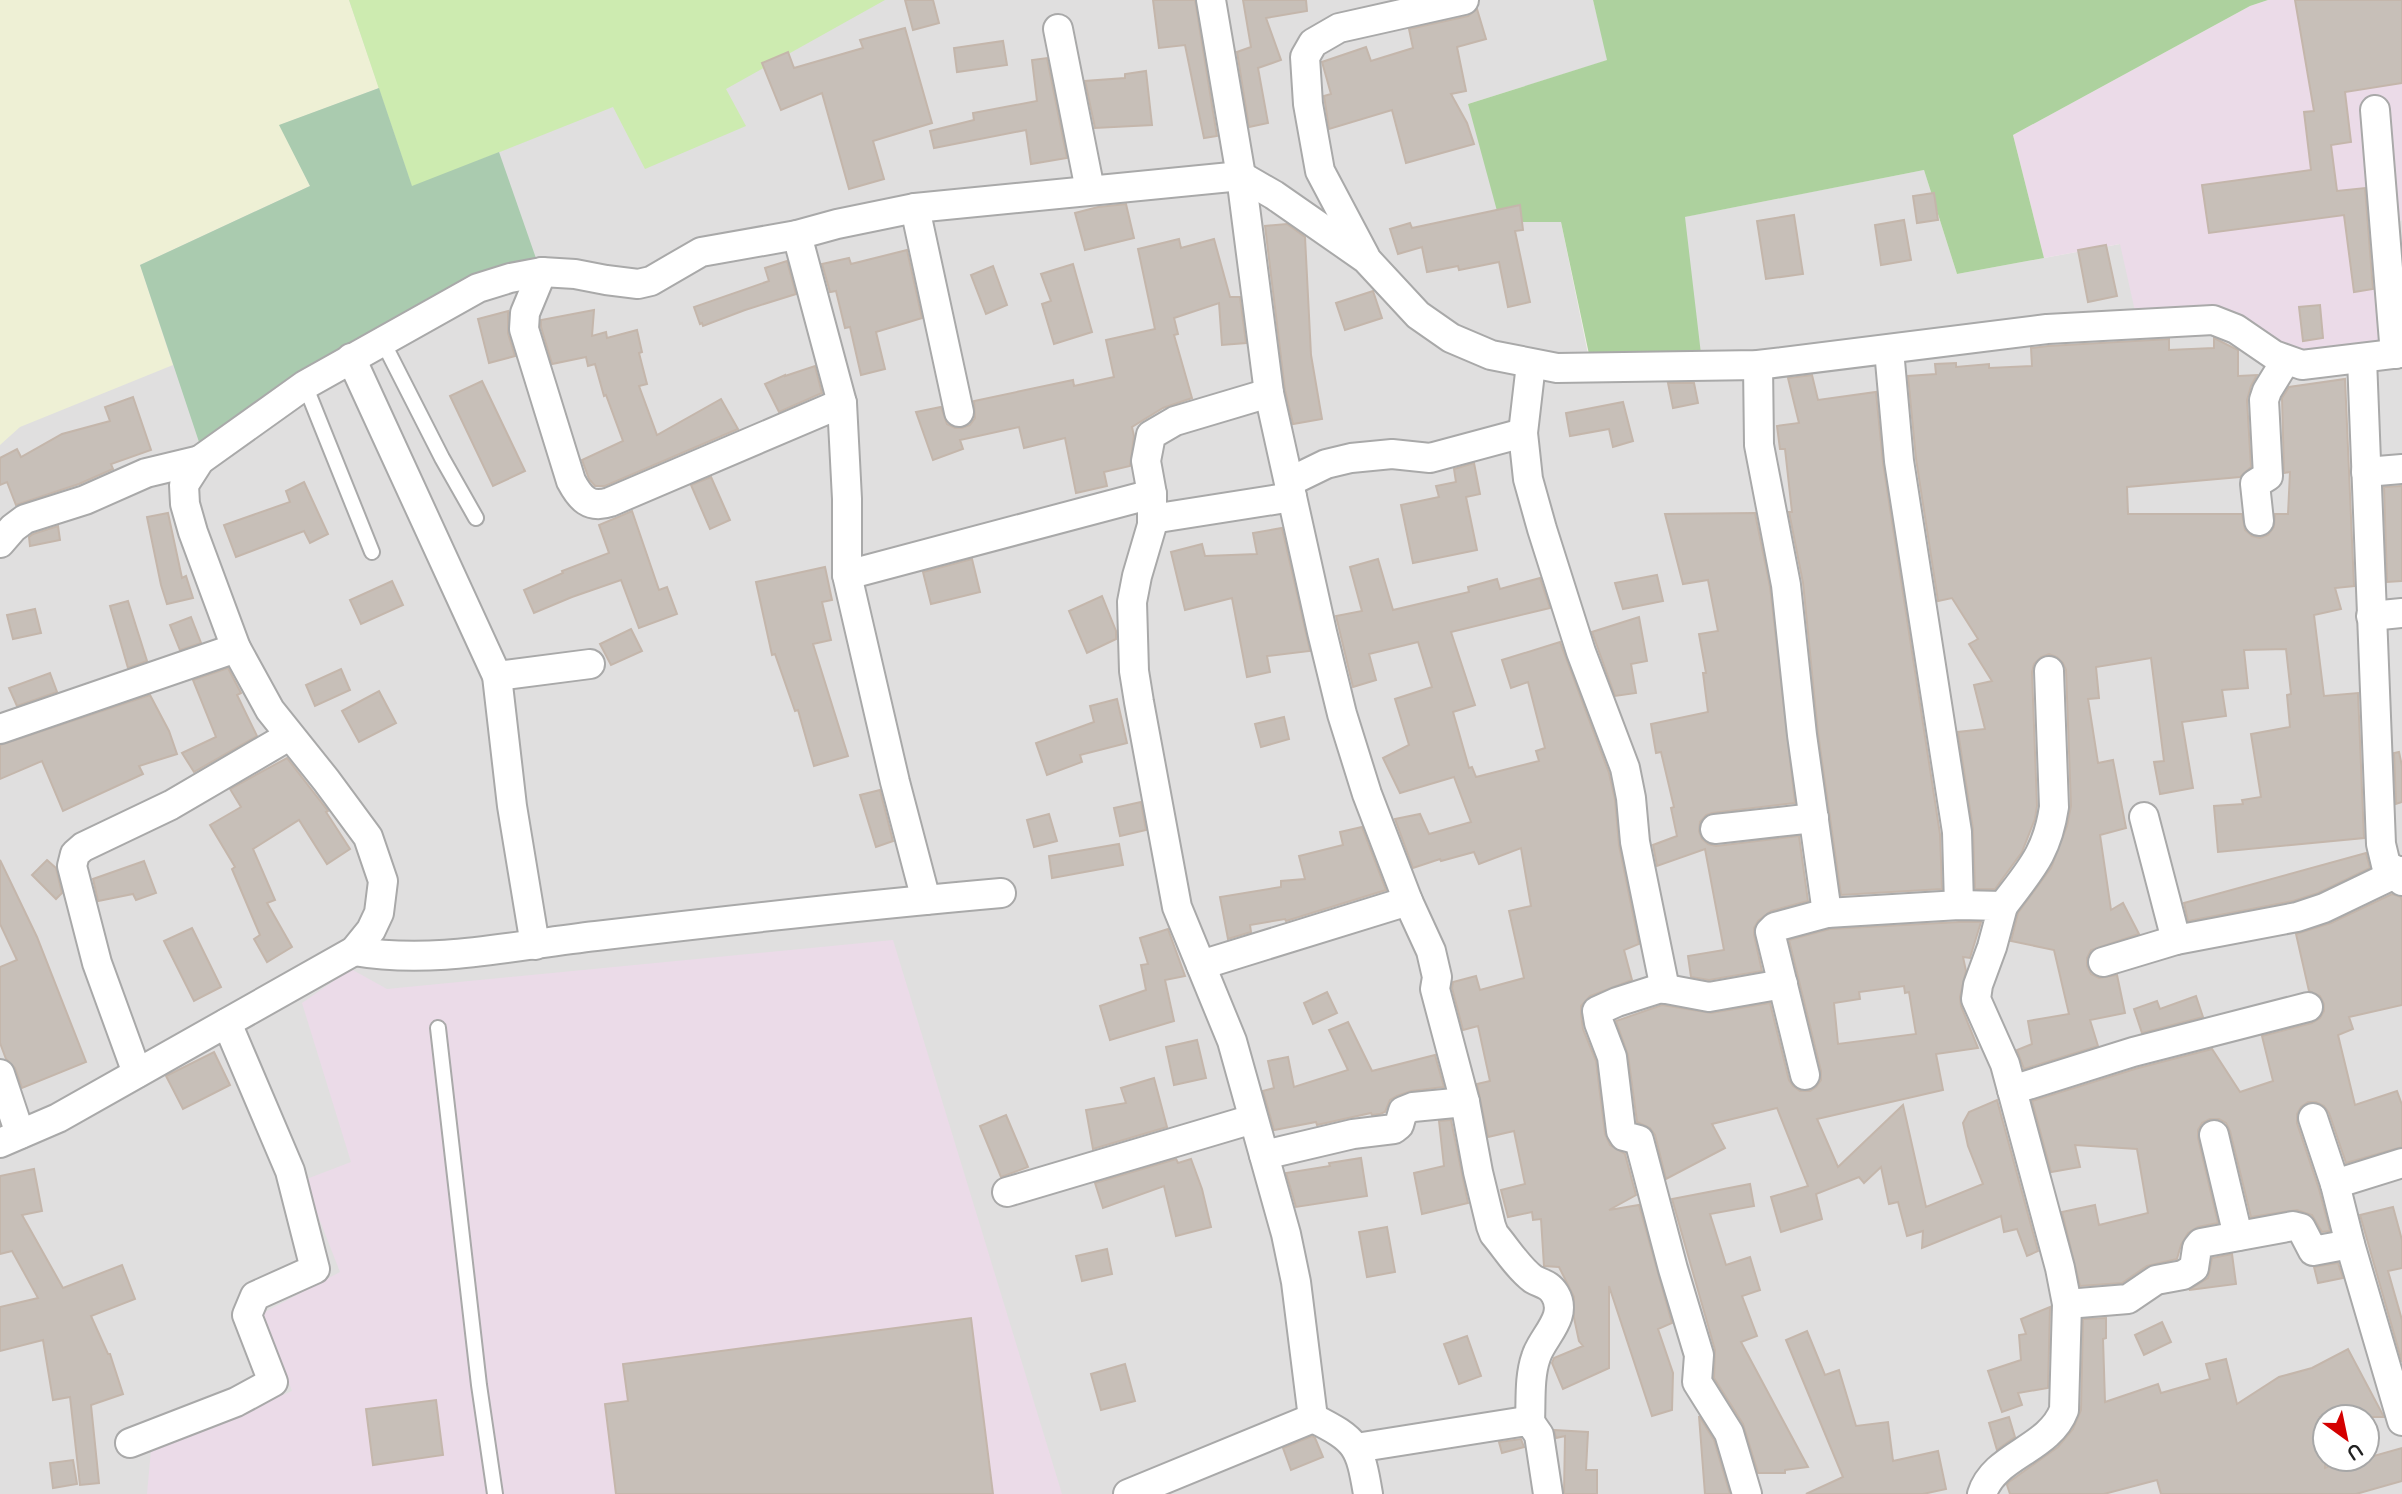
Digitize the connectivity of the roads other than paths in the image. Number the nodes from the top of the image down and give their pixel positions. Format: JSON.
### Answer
{"nodes":[{"id":1,"x":1212,"y":0,"type":"edge"},
{"id":2,"x":1464,"y":0,"type":"edge"},
{"id":3,"x":1058,"y":29,"type":"dead end"},
{"id":4,"x":2375,"y":110,"type":"dead end"},
{"id":5,"x":1241,"y":176,"type":"junction"},
{"id":6,"x":1090,"y":190,"type":"junction"},
{"id":7,"x":915,"y":208,"type":"junction"},
{"id":8,"x":797,"y":235,"type":"junction"},
{"id":9,"x":1366,"y":259,"type":"junction"},
{"id":10,"x":542,"y":272,"type":"junction"},
{"id":11,"x":382,"y":340,"type":"junction"},
{"id":12,"x":1889,"y":350,"type":"junction"},
{"id":13,"x":2398,"y":353,"type":"edge"},
{"id":14,"x":351,"y":358,"type":"junction"},
{"id":15,"x":2362,"y":359,"type":"junction"},
{"id":16,"x":2286,"y":360,"type":"junction"},
{"id":17,"x":1531,"y":365,"type":"junction"},
{"id":18,"x":1758,"y":365,"type":"junction"},
{"id":19,"x":306,"y":384,"type":"junction"},
{"id":20,"x":1269,"y":393,"type":"junction"},
{"id":21,"x":842,"y":403,"type":"junction"},
{"id":22,"x":959,"y":412,"type":"dead end"},
{"id":23,"x":1523,"y":433,"type":"junction"},
{"id":24,"x":200,"y":460,"type":"junction"},
{"id":25,"x":2402,"y":469,"type":"edge"},
{"id":26,"x":2366,"y":472,"type":"junction"},
{"id":27,"x":1290,"y":490,"type":"junction"},
{"id":28,"x":1152,"y":506,"type":"junction"},
{"id":29,"x":476,"y":517,"type":"dead end"},
{"id":30,"x":2259,"y":521,"type":"dead end"},
{"id":31,"x":0,"y":543,"type":"edge"},
{"id":32,"x":372,"y":552,"type":"dead end"},
{"id":33,"x":847,"y":575,"type":"junction"},
{"id":34,"x":2402,"y":614,"type":"edge"},
{"id":35,"x":2371,"y":616,"type":"junction"},
{"id":36,"x":236,"y":648,"type":"junction"},
{"id":37,"x":590,"y":664,"type":"dead end"},
{"id":38,"x":2049,"y":671,"type":"dead end"},
{"id":39,"x":497,"y":676,"type":"junction"},
{"id":40,"x":0,"y":729,"type":"edge"},
{"id":41,"x":289,"y":736,"type":"junction"},
{"id":42,"x":2389,"y":744,"type":"edge"},
{"id":43,"x":2144,"y":817,"type":"dead end"},
{"id":44,"x":1814,"y":818,"type":"junction"},
{"id":45,"x":1715,"y":829,"type":"dead end"},
{"id":46,"x":2401,"y":875,"type":"edge"},
{"id":47,"x":1001,"y":893,"type":"dead end"},
{"id":48,"x":926,"y":900,"type":"junction"},
{"id":49,"x":1408,"y":901,"type":"junction"},
{"id":50,"x":1959,"y":905,"type":"junction"},
{"id":51,"x":2004,"y":906,"type":"junction"},
{"id":52,"x":1827,"y":913,"type":"junction"},
{"id":53,"x":2176,"y":940,"type":"junction"},
{"id":54,"x":535,"y":945,"type":"junction"},
{"id":55,"x":354,"y":951,"type":"junction"},
{"id":56,"x":2103,"y":962,"type":"dead end"},
{"id":57,"x":1201,"y":964,"type":"junction"},
{"id":58,"x":1783,"y":984,"type":"junction"},
{"id":59,"x":1665,"y":989,"type":"junction"},
{"id":60,"x":2308,"y":1007,"type":"dead end"},
{"id":61,"x":227,"y":1023,"type":"junction"},
{"id":62,"x":438,"y":1028,"type":"dead end"},
{"id":63,"x":137,"y":1073,"type":"junction"},
{"id":64,"x":0,"y":1074,"type":"edge"},
{"id":65,"x":1805,"y":1075,"type":"dead end"},
{"id":66,"x":2012,"y":1090,"type":"junction"},
{"id":67,"x":1465,"y":1102,"type":"junction"},
{"id":68,"x":2313,"y":1118,"type":"dead end"},
{"id":69,"x":1253,"y":1119,"type":"junction"},
{"id":70,"x":2214,"y":1135,"type":"dead end"},
{"id":71,"x":10,"y":1138,"type":"edge"},
{"id":72,"x":1264,"y":1155,"type":"junction"},
{"id":73,"x":2402,"y":1163,"type":"edge"},
{"id":74,"x":2335,"y":1184,"type":"junction"},
{"id":75,"x":1007,"y":1192,"type":"dead end"},
{"id":76,"x":2238,"y":1236,"type":"junction"},
{"id":77,"x":2350,"y":1244,"type":"junction"},
{"id":78,"x":2067,"y":1304,"type":"junction"},
{"id":79,"x":1314,"y":1418,"type":"junction"},
{"id":80,"x":2402,"y":1421,"type":"edge"},
{"id":81,"x":1530,"y":1422,"type":"junction"},
{"id":82,"x":130,"y":1443,"type":"dead end"},
{"id":83,"x":1356,"y":1448,"type":"junction"},
{"id":84,"x":495,"y":1494,"type":"edge"},
{"id":85,"x":1128,"y":1494,"type":"edge"},
{"id":86,"x":1367,"y":1494,"type":"edge"},
{"id":87,"x":1548,"y":1494,"type":"edge"},
{"id":88,"x":1747,"y":1494,"type":"edge"},
{"id":89,"x":1982,"y":1494,"type":"edge"}],
"edges":[{"from":1,"to":5,"type":"street"},
{"from":2,"to":9,"type":"street"},
{"from":3,"to":6,"type":"street"},
{"from":4,"to":13,"type":"street"},
{"from":5,"to":6,"type":"street"},
{"from":5,"to":9,"type":"street"},
{"from":5,"to":20,"type":"street"},
{"from":6,"to":7,"type":"street"},
{"from":7,"to":8,"type":"street"},
{"from":7,"to":22,"type":"street"},
{"from":8,"to":10,"type":"street"},
{"from":8,"to":21,"type":"street"},
{"from":9,"to":17,"type":"street"},
{"from":10,"to":11,"type":"street"},
{"from":10,"to":21,"type":"street"},
{"from":11,"to":14,"type":"street"},
{"from":11,"to":29,"type":"lane"},
{"from":12,"to":16,"type":"street"},
{"from":12,"to":18,"type":"street"},
{"from":12,"to":50,"type":"street"},
{"from":13,"to":15,"type":"street"},
{"from":14,"to":19,"type":"street"},
{"from":14,"to":39,"type":"street"},
{"from":15,"to":16,"type":"street"},
{"from":15,"to":26,"type":"street"},
{"from":16,"to":30,"type":"street"},
{"from":17,"to":18,"type":"street"},
{"from":17,"to":23,"type":"street"},
{"from":18,"to":44,"type":"street"},
{"from":19,"to":24,"type":"street"},
{"from":19,"to":32,"type":"lane"},
{"from":20,"to":27,"type":"street"},
{"from":20,"to":28,"type":"street"},
{"from":21,"to":33,"type":"street"},
{"from":23,"to":27,"type":"street"},
{"from":23,"to":59,"type":"street"},
{"from":24,"to":31,"type":"street"},
{"from":24,"to":36,"type":"street"},
{"from":25,"to":26,"type":"street"},
{"from":26,"to":35,"type":"street"},
{"from":27,"to":28,"type":"street"},
{"from":27,"to":49,"type":"street"},
{"from":28,"to":33,"type":"street"},
{"from":28,"to":57,"type":"street"},
{"from":33,"to":48,"type":"street"},
{"from":34,"to":35,"type":"street"},
{"from":35,"to":42,"type":"street"},
{"from":36,"to":40,"type":"street"},
{"from":36,"to":41,"type":"street"},
{"from":37,"to":39,"type":"street"},
{"from":38,"to":51,"type":"street"},
{"from":39,"to":54,"type":"street"},
{"from":41,"to":55,"type":"street"},
{"from":41,"to":63,"type":"street"},
{"from":42,"to":46,"type":"street"},
{"from":43,"to":53,"type":"street"},
{"from":44,"to":45,"type":"street"},
{"from":44,"to":52,"type":"street"},
{"from":46,"to":53,"type":"street"},
{"from":47,"to":48,"type":"street"},
{"from":48,"to":54,"type":"street"},
{"from":49,"to":57,"type":"street"},
{"from":49,"to":67,"type":"street"},
{"from":50,"to":51,"type":"street"},
{"from":50,"to":52,"type":"street"},
{"from":51,"to":66,"type":"street"},
{"from":52,"to":58,"type":"street"},
{"from":53,"to":56,"type":"street"},
{"from":54,"to":55,"type":"street"},
{"from":55,"to":61,"type":"street"},
{"from":57,"to":69,"type":"street"},
{"from":58,"to":59,"type":"street"},
{"from":58,"to":65,"type":"street"},
{"from":59,"to":88,"type":"street"},
{"from":60,"to":66,"type":"street"},
{"from":61,"to":63,"type":"street"},
{"from":61,"to":82,"type":"street"},
{"from":62,"to":84,"type":"lane"},
{"from":63,"to":71,"type":"street"},
{"from":64,"to":71,"type":"street"},
{"from":66,"to":78,"type":"street"},
{"from":67,"to":72,"type":"street"},
{"from":67,"to":81,"type":"street"},
{"from":68,"to":74,"type":"street"},
{"from":69,"to":72,"type":"street"},
{"from":69,"to":75,"type":"street"},
{"from":70,"to":76,"type":"street"},
{"from":72,"to":79,"type":"street"},
{"from":73,"to":74,"type":"street"},
{"from":74,"to":77,"type":"street"},
{"from":76,"to":77,"type":"street"},
{"from":76,"to":78,"type":"street"},
{"from":77,"to":80,"type":"street"},
{"from":78,"to":89,"type":"street"},
{"from":79,"to":83,"type":"street"},
{"from":79,"to":85,"type":"street"},
{"from":81,"to":83,"type":"street"},
{"from":81,"to":87,"type":"street"},
{"from":83,"to":86,"type":"street"}]}
